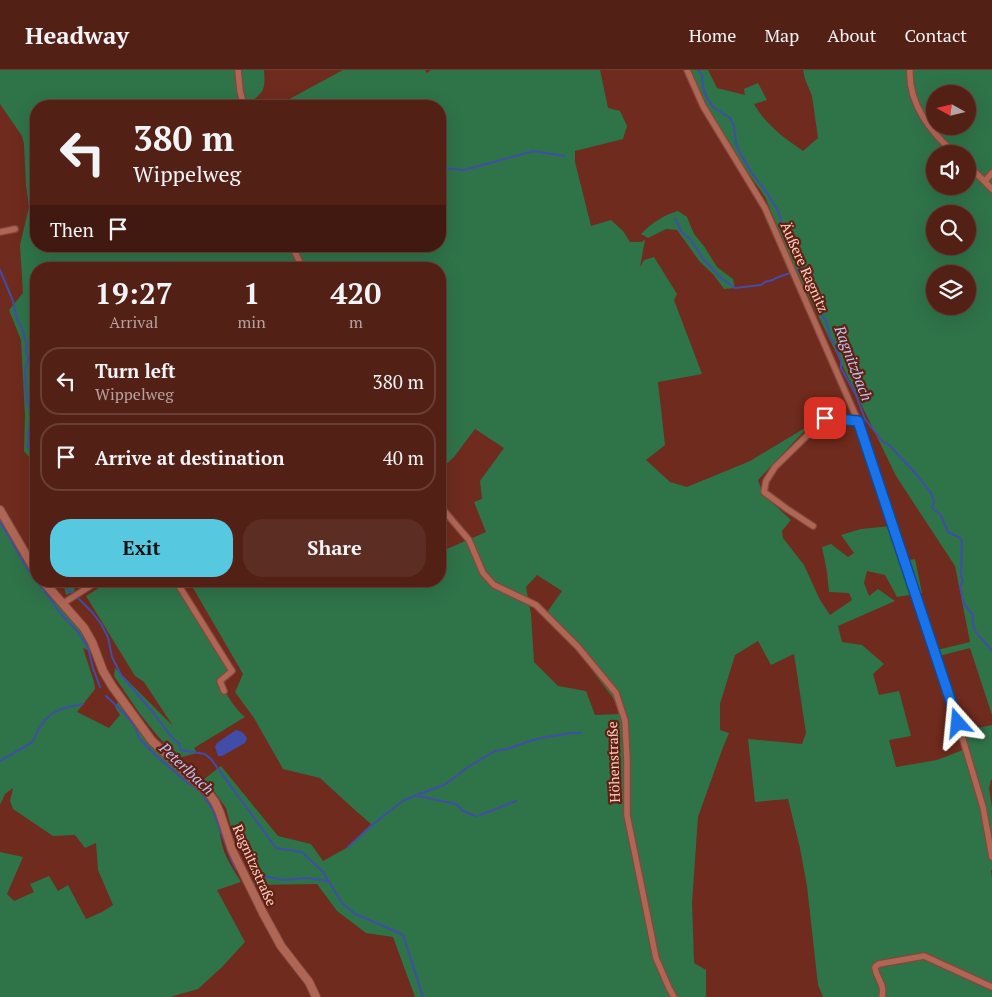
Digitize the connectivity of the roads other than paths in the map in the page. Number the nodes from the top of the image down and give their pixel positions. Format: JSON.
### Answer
{"nodes":[{"id":1,"x":238,"y":70,"type":"edge"},
{"id":2,"x":687,"y":70,"type":"edge"},
{"id":3,"x":910,"y":70,"type":"edge"},
{"id":4,"x":242,"y":100,"type":"edge"},
{"id":5,"x":945,"y":145,"type":"edge"},
{"id":6,"x":976,"y":173,"type":"edge"},
{"id":7,"x":992,"y":173,"type":"edge"},
{"id":8,"x":985,"y":181,"type":"junction"},
{"id":9,"x":992,"y":189,"type":"edge"},
{"id":10,"x":16,"y":229,"type":"dead end"},
{"id":11,"x":0,"y":232,"type":"edge"},
{"id":12,"x":858,"y":421,"type":"junction"},
{"id":13,"x":0,"y":510,"type":"edge"},
{"id":14,"x":446,"y":513,"type":"edge"},
{"id":15,"x":812,"y":526,"type":"dead end"},
{"id":16,"x":30,"y":562,"type":"edge"},
{"id":17,"x":48,"y":587,"type":"edge"},
{"id":18,"x":89,"y":587,"type":"edge"},
{"id":19,"x":180,"y":587,"type":"edge"},
{"id":20,"x":62,"y":604,"type":"junction"},
{"id":21,"x":224,"y":691,"type":"dead end"},
{"id":22,"x":992,"y":857,"type":"edge"},
{"id":23,"x":992,"y":987,"type":"edge"},
{"id":24,"x":316,"y":997,"type":"edge"},
{"id":25,"x":674,"y":997,"type":"edge"},
{"id":26,"x":882,"y":997,"type":"edge"}],
"edges":[{"from":1,"to":4,"type":"street"},
{"from":2,"to":12,"type":"street","name":"Äußere Ragnitz"},
{"from":3,"to":5,"type":"street"},
{"from":6,"to":8,"type":"street"},
{"from":7,"to":8,"type":"street"},
{"from":8,"to":9,"type":"street"},
{"from":10,"to":11,"type":"street"},
{"from":12,"to":15,"type":"street"},
{"from":12,"to":22,"type":"street","name":"Äußere Ragnitz"},
{"from":13,"to":16,"type":"main road"},
{"from":14,"to":25,"type":"street","name":"Höhenstraße"},
{"from":17,"to":20,"type":"main road","name":"Ragnitzstraße"},
{"from":18,"to":20,"type":"street"},
{"from":19,"to":21,"type":"street"},
{"from":20,"to":24,"type":"main road","name":"Ragnitzstraße"},
{"from":23,"to":26,"type":"street"}]}
